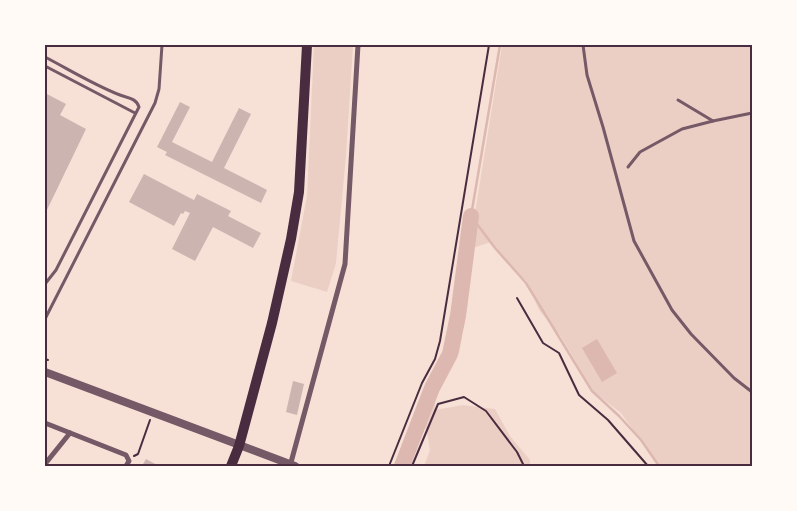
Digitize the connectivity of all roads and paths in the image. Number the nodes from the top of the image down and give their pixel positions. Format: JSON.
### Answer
{"nodes":[{"id":1,"x":162,"y":45,"type":"edge"},
{"id":2,"x":307,"y":45,"type":"edge"},
{"id":3,"x":358,"y":45,"type":"edge"},
{"id":4,"x":489,"y":45,"type":"edge"},
{"id":5,"x":583,"y":45,"type":"edge"},
{"id":6,"x":45,"y":57,"type":"edge"},
{"id":7,"x":45,"y":66,"type":"edge"},
{"id":8,"x":678,"y":100,"type":"dead end"},
{"id":9,"x":135,"y":113,"type":"junction"},
{"id":10,"x":752,"y":113,"type":"edge"},
{"id":11,"x":713,"y":121,"type":"junction"},
{"id":12,"x":628,"y":167,"type":"dead end"},
{"id":13,"x":45,"y":284,"type":"edge"},
{"id":14,"x":517,"y":298,"type":"dead end"},
{"id":15,"x":45,"y":319,"type":"edge"},
{"id":16,"x":45,"y":372,"type":"edge"},
{"id":17,"x":752,"y":392,"type":"edge"},
{"id":18,"x":152,"y":414,"type":"junction"},
{"id":19,"x":45,"y":423,"type":"edge"},
{"id":20,"x":70,"y":433,"type":"junction"},
{"id":21,"x":239,"y":446,"type":"junction"},
{"id":22,"x":129,"y":458,"type":"junction"},
{"id":23,"x":45,"y":464,"type":"edge"},
{"id":24,"x":292,"y":465,"type":"edge"},
{"id":25,"x":126,"y":466,"type":"edge"},
{"id":26,"x":231,"y":466,"type":"edge"},
{"id":27,"x":389,"y":466,"type":"edge"},
{"id":28,"x":412,"y":466,"type":"edge"},
{"id":29,"x":524,"y":466,"type":"edge"},
{"id":30,"x":648,"y":466,"type":"edge"}],
"edges":[{"from":1,"to":15,"type":"lane"},
{"from":2,"to":21,"type":"highway"},
{"from":3,"to":24,"type":"street"},
{"from":4,"to":27,"type":"path"},
{"from":5,"to":17,"type":"lane"},
{"from":6,"to":9,"type":"lane"},
{"from":7,"to":9,"type":"lane"},
{"from":8,"to":11,"type":"lane"},
{"from":9,"to":13,"type":"lane"},
{"from":10,"to":11,"type":"lane"},
{"from":11,"to":12,"type":"lane"},
{"from":14,"to":30,"type":"path"},
{"from":16,"to":18,"type":"street"},
{"from":18,"to":21,"type":"street"},
{"from":18,"to":22,"type":"path"},
{"from":19,"to":20,"type":"street"},
{"from":20,"to":22,"type":"street"},
{"from":20,"to":23,"type":"street"},
{"from":21,"to":24,"type":"street"},
{"from":21,"to":26,"type":"highway"},
{"from":22,"to":25,"type":"street"},
{"from":28,"to":29,"type":"path"}]}
